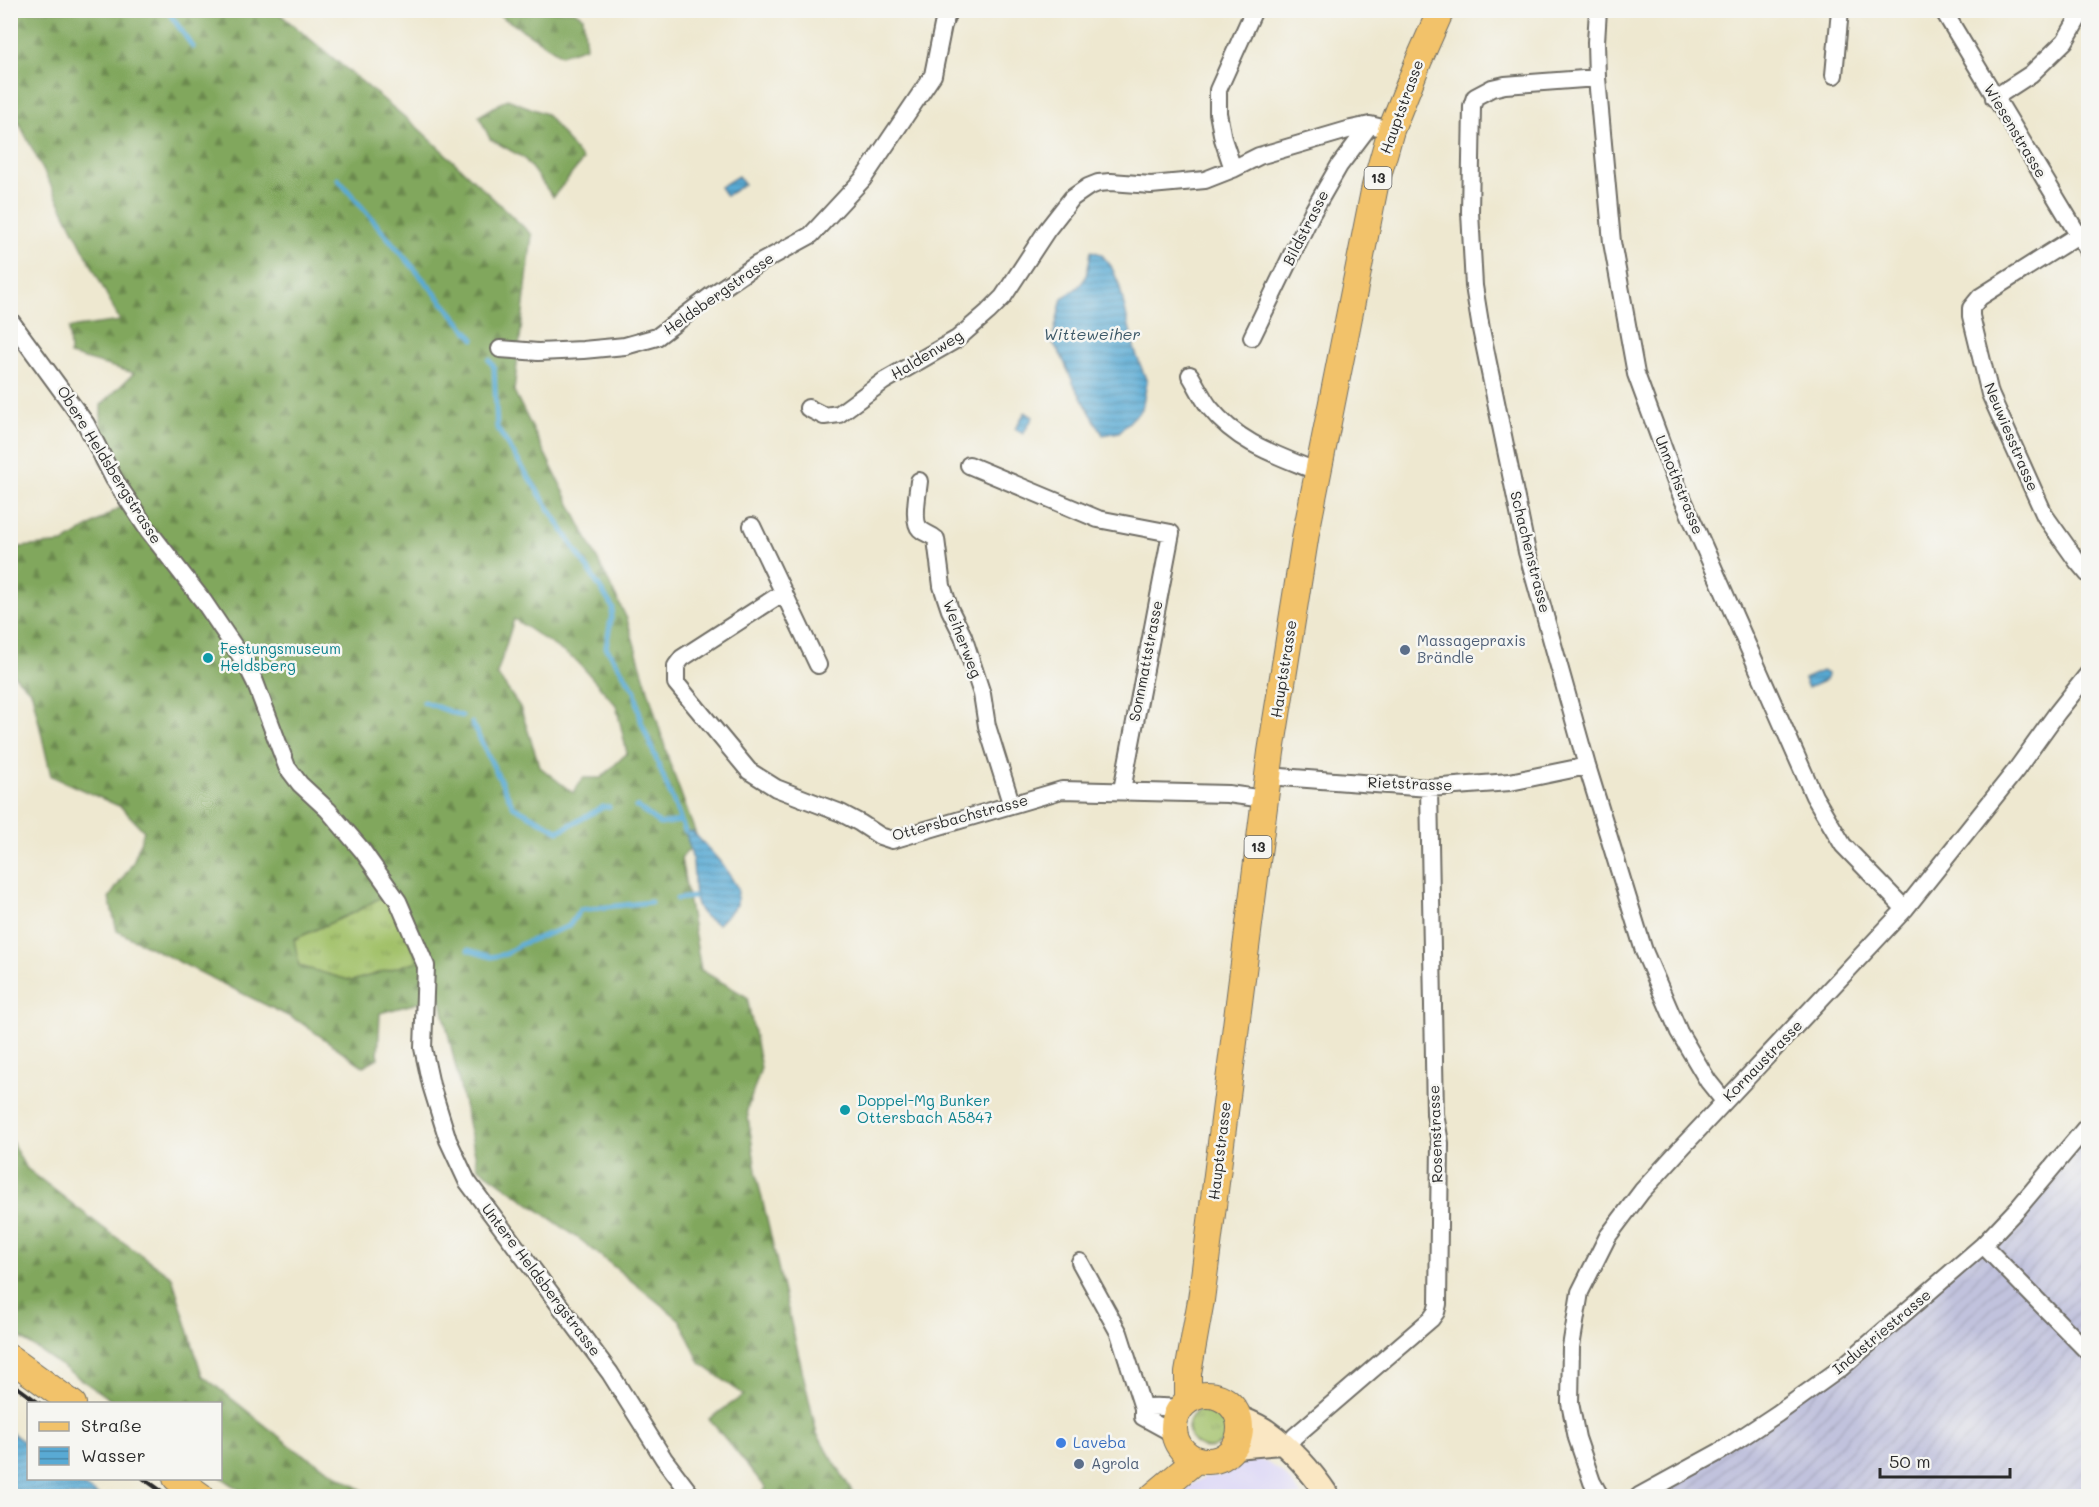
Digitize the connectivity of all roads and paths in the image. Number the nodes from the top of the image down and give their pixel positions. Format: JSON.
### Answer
{"nodes":[{"id":1,"x":949,"y":10,"type":"edge"},
{"id":2,"x":1254,"y":10,"type":"edge"},
{"id":3,"x":1442,"y":10,"type":"edge"},
{"id":4,"x":1598,"y":10,"type":"edge"},
{"id":5,"x":1840,"y":10,"type":"edge"},
{"id":6,"x":1943,"y":10,"type":"edge"},
{"id":7,"x":2083,"y":10,"type":"edge"},
{"id":8,"x":1834,"y":75,"type":"dead end"},
{"id":9,"x":1597,"y":78,"type":"junction"},
{"id":10,"x":1994,"y":98,"type":"junction"},
{"id":11,"x":1381,"y":128,"type":"junction"},
{"id":12,"x":1233,"y":169,"type":"junction"},
{"id":13,"x":2078,"y":235,"type":"junction"},
{"id":14,"x":2088,"y":251,"type":"edge"},
{"id":15,"x":10,"y":320,"type":"edge"},
{"id":16,"x":1252,"y":337,"type":"dead end"},
{"id":17,"x":500,"y":349,"type":"dead end"},
{"id":18,"x":1190,"y":375,"type":"dead end"},
{"id":19,"x":808,"y":408,"type":"dead end"},
{"id":20,"x":969,"y":465,"type":"dead end"},
{"id":21,"x":1318,"y":472,"type":"junction"},
{"id":22,"x":919,"y":481,"type":"dead end"},
{"id":23,"x":752,"y":526,"type":"dead end"},
{"id":24,"x":2088,"y":574,"type":"edge"},
{"id":25,"x":784,"y":592,"type":"junction"},
{"id":26,"x":818,"y":664,"type":"dead end"},
{"id":27,"x":2088,"y":674,"type":"edge"},
{"id":28,"x":1587,"y":766,"type":"junction"},
{"id":29,"x":1266,"y":787,"type":"junction"},
{"id":30,"x":1429,"y":788,"type":"junction"},
{"id":31,"x":1122,"y":790,"type":"junction"},
{"id":32,"x":1011,"y":803,"type":"junction"},
{"id":33,"x":1905,"y":909,"type":"junction"},
{"id":34,"x":423,"y":1048,"type":"joint"},
{"id":35,"x":1724,"y":1101,"type":"junction"},
{"id":36,"x":2088,"y":1125,"type":"edge"},
{"id":37,"x":1983,"y":1245,"type":"junction"},
{"id":38,"x":1080,"y":1262,"type":"dead end"},
{"id":39,"x":1195,"y":1343,"type":"junction"},
{"id":40,"x":2088,"y":1352,"type":"edge"},
{"id":41,"x":10,"y":1358,"type":"edge"},
{"id":42,"x":1214,"y":1395,"type":"junction"},
{"id":43,"x":70,"y":1402,"type":"edge"},
{"id":44,"x":1184,"y":1404,"type":"junction"},
{"id":45,"x":1143,"y":1408,"type":"junction"},
{"id":46,"x":1238,"y":1417,"type":"junction"},
{"id":47,"x":1175,"y":1437,"type":"junction"},
{"id":48,"x":1283,"y":1445,"type":"junction"},
{"id":49,"x":1235,"y":1447,"type":"junction"},
{"id":50,"x":1196,"y":1460,"type":"junction"},
{"id":51,"x":177,"y":1480,"type":"edge"},
{"id":52,"x":1155,"y":1494,"type":"edge"},
{"id":53,"x":201,"y":1497,"type":"edge"},
{"id":54,"x":692,"y":1497,"type":"edge"},
{"id":55,"x":1328,"y":1497,"type":"edge"},
{"id":56,"x":1600,"y":1497,"type":"edge"},
{"id":57,"x":1639,"y":1497,"type":"edge"}],
"edges":[{"from":1,"to":17,"type":"street","name":"Heldsbergstrasse"},
{"from":2,"to":12,"type":"street"},
{"from":3,"to":11,"type":"main road","name":"Hauptstrasse","number":"13"},
{"from":4,"to":9,"type":"street","name":"Unnothstrasse"},
{"from":5,"to":8,"type":"street"},
{"from":6,"to":10,"type":"street","name":"Wiesenstrasse"},
{"from":7,"to":10,"type":"street"},
{"from":9,"to":28,"type":"street","name":"Schachenstrasse"},
{"from":9,"to":33,"type":"street","name":"Unnothstrasse"},
{"from":10,"to":13,"type":"street","name":"Wiesenstrasse"},
{"from":11,"to":12,"type":"street","name":"Haldenweg"},
{"from":11,"to":16,"type":"street","name":"Bildstrasse"},
{"from":11,"to":21,"type":"main road","name":"Hauptstrasse","number":"13"},
{"from":12,"to":19,"type":"street","name":"Haldenweg"},
{"from":13,"to":14,"type":"street","name":"Wiesenstrasse"},
{"from":13,"to":24,"type":"street","name":"Neuwiesstrasse"},
{"from":15,"to":34,"type":"street","name":"Obere Heldsbergstrasse"},
{"from":18,"to":21,"type":"street"},
{"from":20,"to":31,"type":"street","name":"Sonnmattstrasse"},
{"from":21,"to":29,"type":"main road","name":"Hauptstrasse","number":"13"},
{"from":22,"to":32,"type":"street","name":"Weiherweg"},
{"from":23,"to":25,"type":"street"},
{"from":25,"to":26,"type":"street"},
{"from":25,"to":32,"type":"street","name":"Ottersbachstrasse"},
{"from":27,"to":33,"type":"street","name":"Kornaustrasse"},
{"from":28,"to":30,"type":"street","name":"Rietstrasse"},
{"from":28,"to":35,"type":"street","name":"Schachenstrasse"},
{"from":29,"to":30,"type":"street","name":"Rietstrasse"},
{"from":29,"to":31,"type":"street","name":"Ottersbachstrasse"},
{"from":29,"to":39,"type":"main road","name":"Hauptstrasse","number":"13"},
{"from":30,"to":48,"type":"street","name":"Rosenstrasse"},
{"from":31,"to":32,"type":"street","name":"Ottersbachstrasse"},
{"from":33,"to":35,"type":"street","name":"Kornaustrasse"},
{"from":34,"to":54,"type":"street","name":"Untere Heldsbergstrasse"},
{"from":35,"to":56,"type":"street","name":"Kornaustrasse"},
{"from":36,"to":37,"type":"street","name":"Industriestrasse"},
{"from":37,"to":40,"type":"street"},
{"from":37,"to":57,"type":"street","name":"Industriestrasse"},
{"from":38,"to":45,"type":"street"},
{"from":39,"to":42,"type":"main road","name":"Hauptstrasse","number":"13"},
{"from":39,"to":44,"type":"main road","name":"Hauptstrasse","number":"13"},
{"from":41,"to":43,"type":"main road"},
{"from":42,"to":44,"type":"main road"},
{"from":42,"to":46,"type":"main road"},
{"from":44,"to":45,"type":"street"},
{"from":44,"to":47,"type":"main road"},
{"from":45,"to":47,"type":"street"},
{"from":46,"to":48,"type":"main road"},
{"from":46,"to":49,"type":"main road"},
{"from":47,"to":50,"type":"main road"},
{"from":47,"to":52,"type":"main road"},
{"from":48,"to":49,"type":"main road"},
{"from":48,"to":55,"type":"main road"},
{"from":49,"to":50,"type":"main road"},
{"from":50,"to":52,"type":"main road"},
{"from":51,"to":53,"type":"main road"}]}
